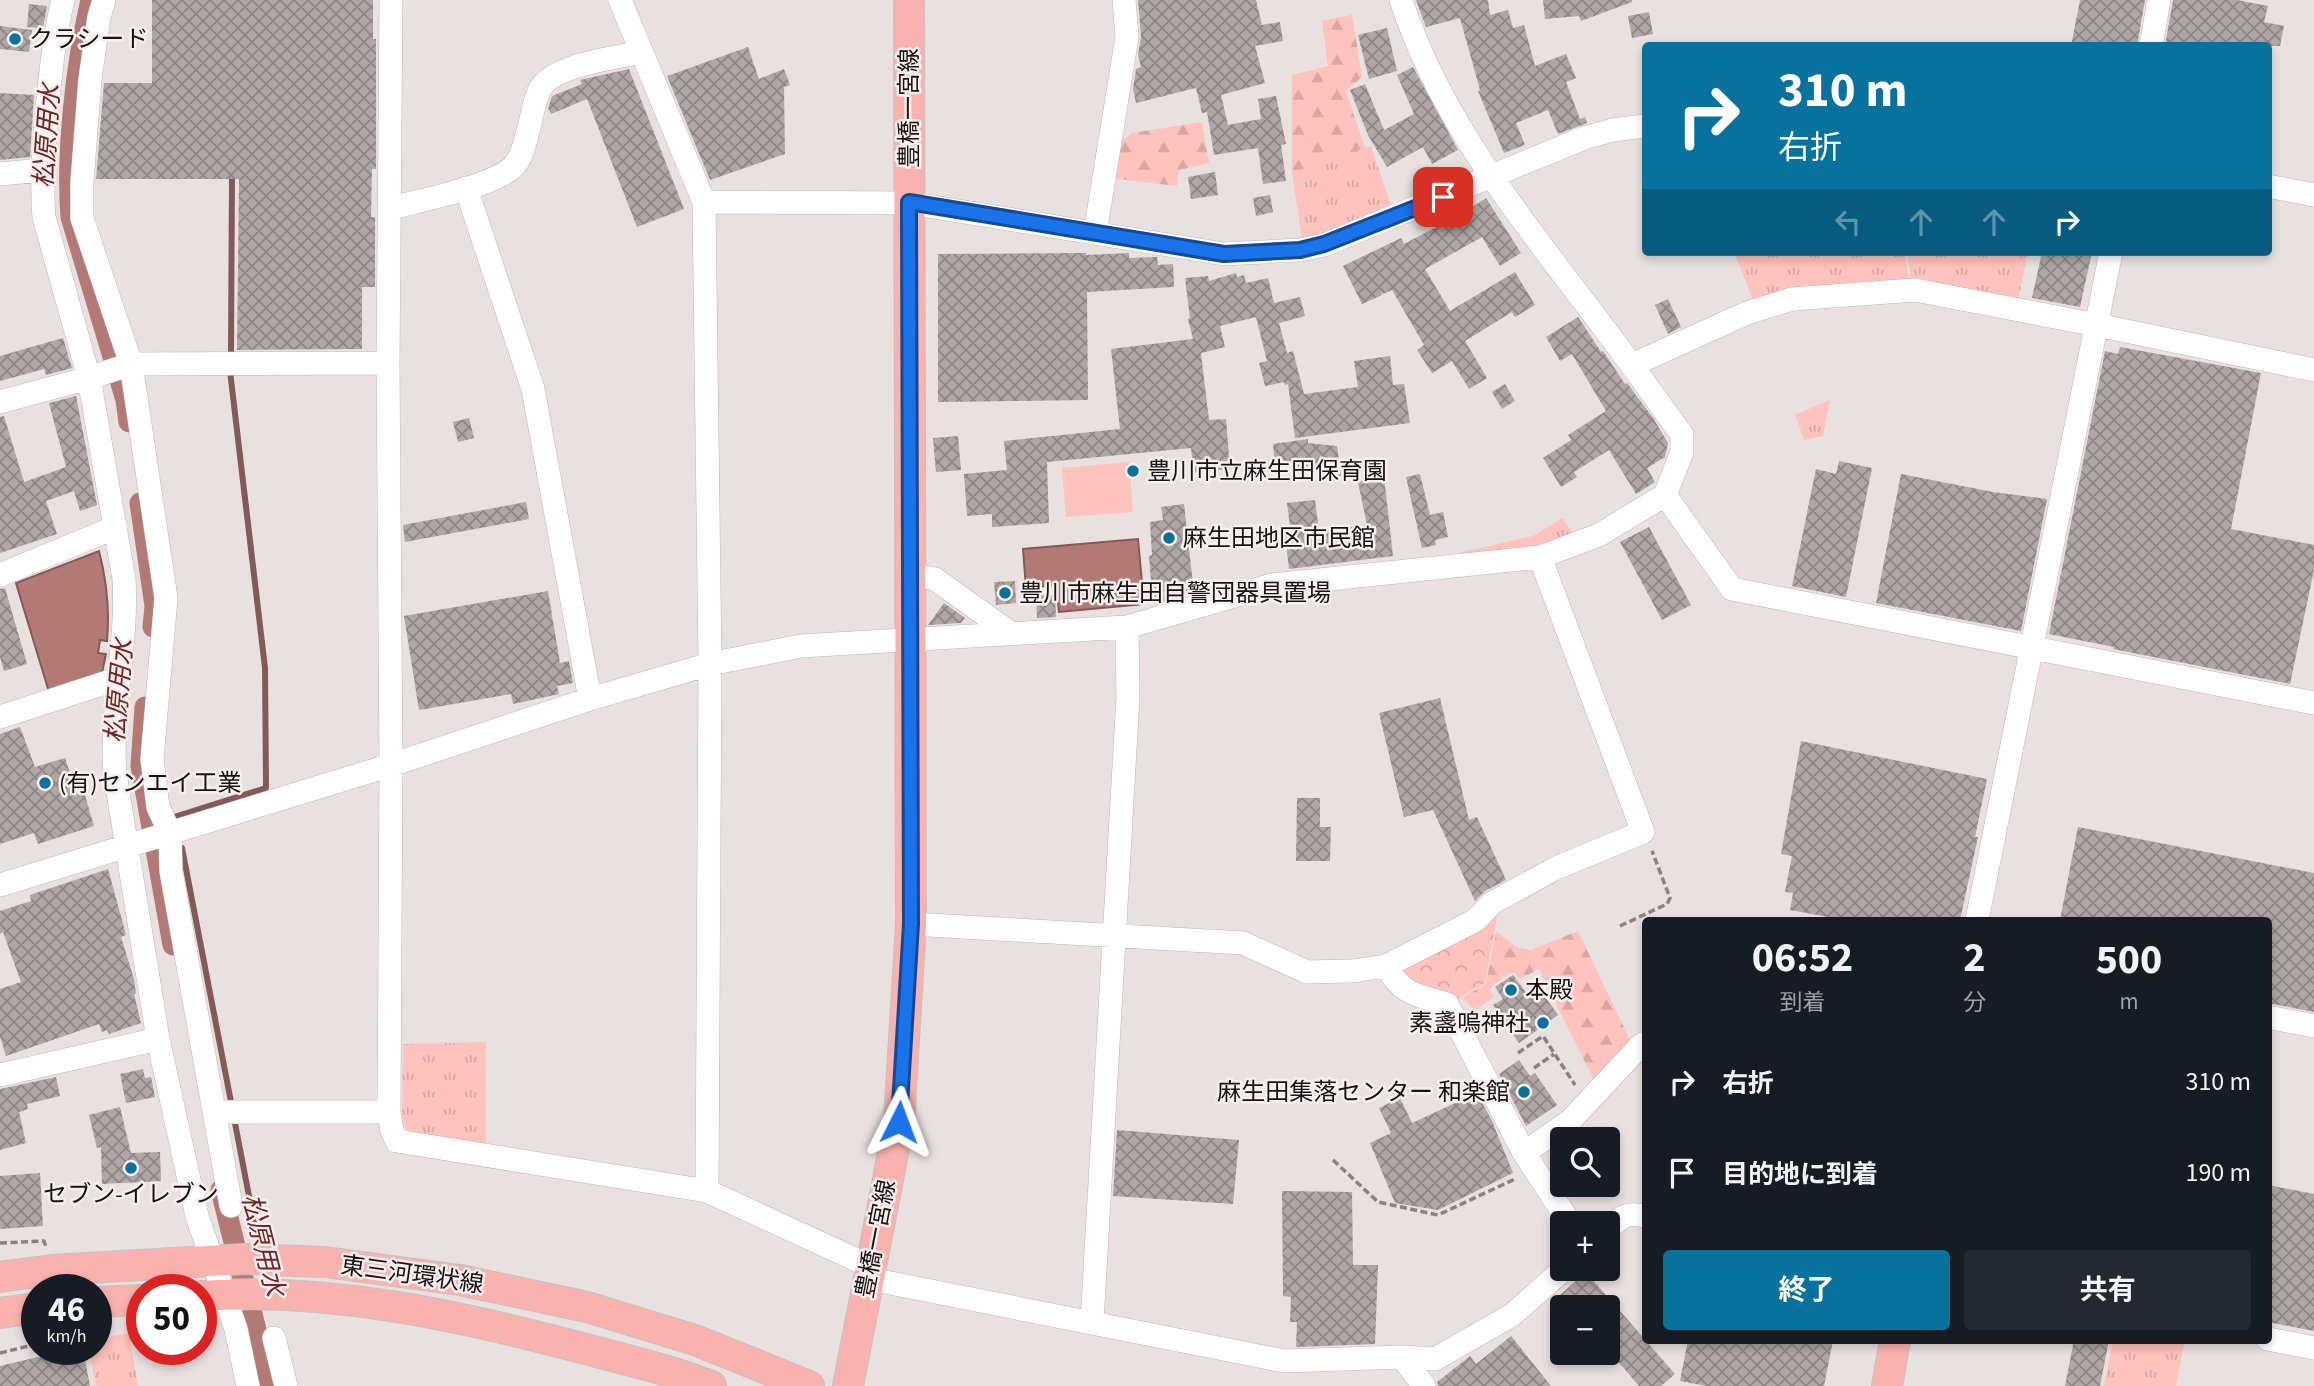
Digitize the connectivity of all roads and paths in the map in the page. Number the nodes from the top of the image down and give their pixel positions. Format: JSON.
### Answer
{"nodes":[{"id":1,"x":63,"y":0,"type":"edge"},
{"id":2,"x":104,"y":0,"type":"edge"},
{"id":3,"x":391,"y":0,"type":"edge"},
{"id":4,"x":620,"y":0,"type":"edge"},
{"id":5,"x":909,"y":0,"type":"edge"},
{"id":6,"x":1124,"y":0,"type":"edge"},
{"id":7,"x":1401,"y":0,"type":"edge"},
{"id":8,"x":2160,"y":0,"type":"edge"},
{"id":9,"x":2152,"y":42,"type":"edge"},
{"id":10,"x":641,"y":52,"type":"junction"},
{"id":11,"x":1642,"y":126,"type":"edge"},
{"id":12,"x":41,"y":170,"type":"junction"},
{"id":13,"x":0,"y":174,"type":"edge"},
{"id":14,"x":1491,"y":178,"type":"junction"},
{"id":15,"x":2272,"y":187,"type":"edge"},
{"id":16,"x":466,"y":188,"type":"junction"},
{"id":17,"x":2314,"y":195,"type":"edge"},
{"id":18,"x":704,"y":202,"type":"junction"},
{"id":19,"x":909,"y":202,"type":"junction"},
{"id":20,"x":391,"y":208,"type":"junction"},
{"id":21,"x":1095,"y":233,"type":"junction"},
{"id":22,"x":2110,"y":256,"type":"edge"},
{"id":23,"x":2097,"y":325,"type":"junction"},
{"id":24,"x":388,"y":363,"type":"junction"},
{"id":25,"x":1632,"y":365,"type":"junction"},
{"id":26,"x":113,"y":370,"type":"junction"},
{"id":27,"x":2314,"y":370,"type":"edge"},
{"id":28,"x":0,"y":402,"type":"edge"},
{"id":29,"x":1665,"y":495,"type":"junction"},
{"id":30,"x":116,"y":527,"type":"junction"},
{"id":31,"x":1540,"y":557,"type":"junction"},
{"id":32,"x":909,"y":574,"type":"junction"},
{"id":33,"x":0,"y":575,"type":"edge"},
{"id":34,"x":1127,"y":627,"type":"junction"},
{"id":35,"x":1012,"y":634,"type":"junction"},
{"id":36,"x":909,"y":641,"type":"junction"},
{"id":37,"x":2031,"y":648,"type":"junction"},
{"id":38,"x":710,"y":664,"type":"junction"},
{"id":39,"x":120,"y":678,"type":"junction"},
{"id":40,"x":590,"y":699,"type":"junction"},
{"id":41,"x":2314,"y":703,"type":"edge"},
{"id":42,"x":0,"y":717,"type":"edge"},
{"id":43,"x":391,"y":765,"type":"junction"},
{"id":44,"x":1643,"y":832,"type":"junction"},
{"id":45,"x":149,"y":839,"type":"junction"},
{"id":46,"x":0,"y":885,"type":"edge"},
{"id":47,"x":1978,"y":917,"type":"edge"},
{"id":48,"x":911,"y":924,"type":"junction"},
{"id":49,"x":1620,"y":926,"type":"dead end"},
{"id":50,"x":1113,"y":935,"type":"junction"},
{"id":51,"x":1386,"y":966,"type":"junction"},
{"id":52,"x":2272,"y":1018,"type":"edge"},
{"id":53,"x":2314,"y":1026,"type":"edge"},
{"id":54,"x":158,"y":1039,"type":"junction"},
{"id":55,"x":1642,"y":1045,"type":"edge"},
{"id":56,"x":1518,"y":1053,"type":"dead end"},
{"id":57,"x":1554,"y":1054,"type":"junction"},
{"id":58,"x":1534,"y":1068,"type":"dead end"},
{"id":59,"x":0,"y":1075,"type":"edge"},
{"id":60,"x":1576,"y":1087,"type":"dead end"},
{"id":61,"x":227,"y":1111,"type":"junction"},
{"id":62,"x":389,"y":1112,"type":"junction"},
{"id":63,"x":1333,"y":1160,"type":"dead end"},
{"id":64,"x":1530,"y":1161,"type":"junction"},
{"id":65,"x":707,"y":1191,"type":"junction"},
{"id":66,"x":231,"y":1206,"type":"dead end"},
{"id":67,"x":1562,"y":1211,"type":"edge"},
{"id":68,"x":1642,"y":1215,"type":"edge"},
{"id":69,"x":1620,"y":1218,"type":"edge"},
{"id":70,"x":227,"y":1260,"type":"junction"},
{"id":71,"x":871,"y":1273,"type":"junction"},
{"id":72,"x":0,"y":1277,"type":"edge"},
{"id":73,"x":1550,"y":1281,"type":"edge"},
{"id":74,"x":228,"y":1295,"type":"edge"},
{"id":75,"x":21,"y":1311,"type":"edge"},
{"id":76,"x":0,"y":1314,"type":"edge"},
{"id":77,"x":1092,"y":1322,"type":"junction"},
{"id":78,"x":274,"y":1338,"type":"dead end"},
{"id":79,"x":2272,"y":1340,"type":"edge"},
{"id":80,"x":1894,"y":1344,"type":"edge"},
{"id":81,"x":21,"y":1348,"type":"edge"},
{"id":82,"x":2314,"y":1348,"type":"edge"},
{"id":83,"x":0,"y":1353,"type":"edge"},
{"id":84,"x":1402,"y":1357,"type":"junction"},
{"id":85,"x":248,"y":1386,"type":"edge"},
{"id":86,"x":286,"y":1386,"type":"edge"},
{"id":87,"x":711,"y":1386,"type":"edge"},
{"id":88,"x":809,"y":1386,"type":"edge"},
{"id":89,"x":848,"y":1386,"type":"edge"},
{"id":90,"x":1424,"y":1386,"type":"edge"},
{"id":91,"x":1887,"y":1386,"type":"edge"}],
"edges":[{"from":1,"to":12,"type":"street"},
{"from":2,"to":26,"type":"street"},
{"from":3,"to":20,"type":"street"},
{"from":4,"to":10,"type":"street"},
{"from":5,"to":19,"type":"main road","name":"豊橋一宮線"},
{"from":6,"to":21,"type":"street"},
{"from":7,"to":14,"type":"street"},
{"from":8,"to":9,"type":"street"},
{"from":10,"to":16,"type":"street"},
{"from":10,"to":18,"type":"street"},
{"from":11,"to":14,"type":"street"},
{"from":12,"to":13,"type":"street"},
{"from":12,"to":26,"type":"street"},
{"from":14,"to":21,"type":"street"},
{"from":14,"to":25,"type":"street"},
{"from":15,"to":17,"type":"street"},
{"from":16,"to":20,"type":"street"},
{"from":16,"to":40,"type":"street"},
{"from":18,"to":19,"type":"street"},
{"from":18,"to":38,"type":"street"},
{"from":19,"to":21,"type":"street"},
{"from":19,"to":32,"type":"main road","name":"豊橋一宮線"},
{"from":20,"to":24,"type":"street"},
{"from":22,"to":23,"type":"street"},
{"from":23,"to":25,"type":"street"},
{"from":23,"to":27,"type":"street"},
{"from":23,"to":37,"type":"street"},
{"from":24,"to":26,"type":"street"},
{"from":24,"to":43,"type":"street"},
{"from":25,"to":29,"type":"street"},
{"from":26,"to":28,"type":"street"},
{"from":26,"to":30,"type":"street"},
{"from":26,"to":45,"type":"street"},
{"from":29,"to":31,"type":"street"},
{"from":29,"to":37,"type":"street"},
{"from":30,"to":33,"type":"street"},
{"from":30,"to":39,"type":"street"},
{"from":31,"to":34,"type":"street"},
{"from":31,"to":44,"type":"street"},
{"from":32,"to":35,"type":"street"},
{"from":32,"to":36,"type":"main road","name":"豊橋一宮線"},
{"from":34,"to":35,"type":"street"},
{"from":34,"to":50,"type":"street"},
{"from":35,"to":36,"type":"street"},
{"from":36,"to":38,"type":"street"},
{"from":36,"to":48,"type":"main road","name":"豊橋一宮線"},
{"from":37,"to":41,"type":"street"},
{"from":37,"to":47,"type":"street"},
{"from":38,"to":40,"type":"street"},
{"from":38,"to":65,"type":"street"},
{"from":39,"to":42,"type":"street"},
{"from":39,"to":45,"type":"street"},
{"from":40,"to":43,"type":"street"},
{"from":43,"to":45,"type":"street"},
{"from":43,"to":62,"type":"street"},
{"from":44,"to":49,"type":"path"},
{"from":44,"to":51,"type":"street"},
{"from":45,"to":46,"type":"street"},
{"from":45,"to":54,"type":"street"},
{"from":45,"to":61,"type":"street"},
{"from":48,"to":50,"type":"street"},
{"from":48,"to":71,"type":"main road","name":"豊橋一宮線"},
{"from":50,"to":51,"type":"street"},
{"from":50,"to":77,"type":"street"},
{"from":51,"to":64,"type":"street"},
{"from":52,"to":53,"type":"street"},
{"from":54,"to":59,"type":"street"},
{"from":54,"to":70,"type":"street"},
{"from":55,"to":64,"type":"street"},
{"from":56,"to":57,"type":"path"},
{"from":57,"to":58,"type":"path"},
{"from":57,"to":60,"type":"path"},
{"from":61,"to":62,"type":"street"},
{"from":61,"to":66,"type":"street"},
{"from":62,"to":65,"type":"street"},
{"from":63,"to":64,"type":"path"},
{"from":64,"to":67,"type":"street"},
{"from":65,"to":71,"type":"street"},
{"from":68,"to":69,"type":"street"},
{"from":70,"to":72,"type":"main road","name":"東三河環状線"},
{"from":70,"to":74,"type":"street"},
{"from":70,"to":88,"type":"main road","name":"東三河環状線"},
{"from":71,"to":77,"type":"street"},
{"from":71,"to":89,"type":"main road","name":"豊橋一宮線"},
{"from":73,"to":84,"type":"street"},
{"from":74,"to":85,"type":"street"},
{"from":74,"to":87,"type":"main road","name":"東三河環状線"},
{"from":75,"to":76,"type":"main road"},
{"from":77,"to":84,"type":"street"},
{"from":78,"to":86,"type":"street"},
{"from":79,"to":82,"type":"street"},
{"from":80,"to":91,"type":"main road"},
{"from":81,"to":83,"type":"path"},
{"from":84,"to":90,"type":"street"}]}
